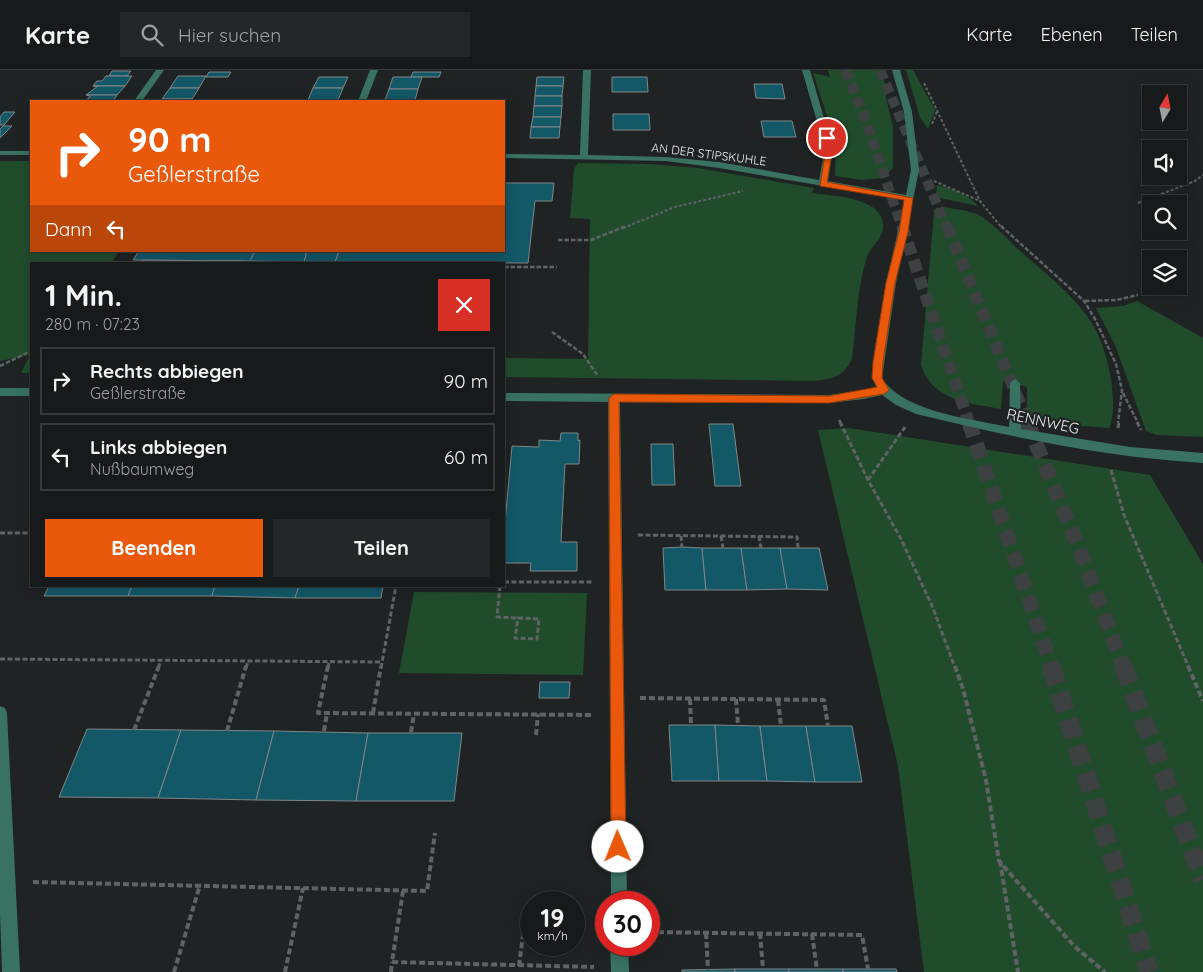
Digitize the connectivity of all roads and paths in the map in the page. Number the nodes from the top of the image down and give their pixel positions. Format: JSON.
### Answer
{"nodes":[{"id":1,"x":160,"y":70,"type":"edge"},
{"id":2,"x":374,"y":70,"type":"edge"},
{"id":3,"x":587,"y":70,"type":"edge"},
{"id":4,"x":806,"y":70,"type":"edge"},
{"id":5,"x":896,"y":70,"type":"edge"},
{"id":6,"x":921,"y":78,"type":"dead end"},
{"id":7,"x":139,"y":100,"type":"edge"},
{"id":8,"x":362,"y":100,"type":"edge"},
{"id":9,"x":937,"y":111,"type":"junction"},
{"id":10,"x":932,"y":126,"type":"dead end"},
{"id":11,"x":0,"y":153,"type":"edge"},
{"id":12,"x":30,"y":153,"type":"edge"},
{"id":13,"x":505,"y":156,"type":"edge"},
{"id":14,"x":584,"y":156,"type":"junction"},
{"id":15,"x":1203,"y":175,"type":"edge"},
{"id":16,"x":790,"y":178,"type":"junction"},
{"id":17,"x":934,"y":181,"type":"dead end"},
{"id":18,"x":823,"y":184,"type":"junction"},
{"id":19,"x":909,"y":198,"type":"junction"},
{"id":20,"x":980,"y":202,"type":"junction"},
{"id":21,"x":1138,"y":202,"type":"dead end"},
{"id":22,"x":558,"y":240,"type":"dead end"},
{"id":23,"x":505,"y":267,"type":"edge"},
{"id":24,"x":556,"y":267,"type":"dead end"},
{"id":25,"x":1138,"y":295,"type":"dead end"},
{"id":26,"x":1084,"y":301,"type":"junction"},
{"id":27,"x":552,"y":332,"type":"dead end"},
{"id":28,"x":30,"y":351,"type":"edge"},
{"id":29,"x":2,"y":363,"type":"edge"},
{"id":30,"x":1014,"y":384,"type":"dead end"},
{"id":31,"x":884,"y":390,"type":"junction"},
{"id":32,"x":1122,"y":390,"type":"junction"},
{"id":33,"x":0,"y":392,"type":"edge"},
{"id":34,"x":30,"y":392,"type":"edge"},
{"id":35,"x":505,"y":397,"type":"edge"},
{"id":36,"x":614,"y":398,"type":"junction"},
{"id":37,"x":829,"y":399,"type":"junction"},
{"id":38,"x":916,"y":410,"type":"junction"},
{"id":39,"x":1014,"y":432,"type":"junction"},
{"id":40,"x":1144,"y":438,"type":"dead end"},
{"id":41,"x":1105,"y":450,"type":"junction"},
{"id":42,"x":1203,"y":458,"type":"edge"},
{"id":43,"x":868,"y":480,"type":"junction"},
{"id":44,"x":0,"y":533,"type":"edge"},
{"id":45,"x":30,"y":533,"type":"edge"},
{"id":46,"x":615,"y":535,"type":"junction"},
{"id":47,"x":681,"y":536,"type":"junction"},
{"id":48,"x":721,"y":536,"type":"junction"},
{"id":49,"x":759,"y":536,"type":"junction"},
{"id":50,"x":682,"y":548,"type":"dead end"},
{"id":51,"x":722,"y":548,"type":"dead end"},
{"id":52,"x":761,"y":548,"type":"dead end"},
{"id":53,"x":798,"y":548,"type":"dead end"},
{"id":54,"x":505,"y":582,"type":"edge"},
{"id":55,"x":593,"y":582,"type":"dead end"},
{"id":56,"x":396,"y":587,"type":"edge"},
{"id":57,"x":500,"y":587,"type":"edge"},
{"id":58,"x":518,"y":618,"type":"junction"},
{"id":59,"x":0,"y":659,"type":"edge"},
{"id":60,"x":161,"y":660,"type":"junction"},
{"id":61,"x":248,"y":661,"type":"junction"},
{"id":62,"x":329,"y":662,"type":"junction"},
{"id":63,"x":382,"y":662,"type":"junction"},
{"id":64,"x":617,"y":698,"type":"junction"},
{"id":65,"x":690,"y":699,"type":"junction"},
{"id":66,"x":736,"y":699,"type":"junction"},
{"id":67,"x":778,"y":700,"type":"junction"},
{"id":68,"x":1203,"y":701,"type":"edge"},
{"id":69,"x":0,"y":713,"type":"edge"},
{"id":70,"x":327,"y":713,"type":"junction"},
{"id":71,"x":373,"y":713,"type":"junction"},
{"id":72,"x":414,"y":714,"type":"junction"},
{"id":73,"x":538,"y":714,"type":"junction"},
{"id":74,"x":617,"y":715,"type":"junction"},
{"id":75,"x":691,"y":725,"type":"dead end"},
{"id":76,"x":738,"y":725,"type":"dead end"},
{"id":77,"x":781,"y":726,"type":"dead end"},
{"id":78,"x":828,"y":726,"type":"dead end"},
{"id":79,"x":134,"y":730,"type":"dead end"},
{"id":80,"x":227,"y":731,"type":"dead end"},
{"id":81,"x":324,"y":731,"type":"dead end"},
{"id":82,"x":411,"y":732,"type":"dead end"},
{"id":83,"x":536,"y":735,"type":"dead end"},
{"id":84,"x":435,"y":833,"type":"dead end"},
{"id":85,"x":1000,"y":860,"type":"junction"},
{"id":86,"x":7,"y":882,"type":"junction"},
{"id":87,"x":200,"y":886,"type":"junction"},
{"id":88,"x":303,"y":888,"type":"junction"},
{"id":89,"x":403,"y":891,"type":"junction"},
{"id":90,"x":619,"y":891,"type":"edge"},
{"id":91,"x":660,"y":932,"type":"edge"},
{"id":92,"x":706,"y":933,"type":"junction"},
{"id":93,"x":760,"y":934,"type":"junction"},
{"id":94,"x":812,"y":934,"type":"junction"},
{"id":95,"x":520,"y":956,"type":"edge"},
{"id":96,"x":619,"y":956,"type":"edge"},
{"id":97,"x":392,"y":962,"type":"junction"},
{"id":98,"x":506,"y":965,"type":"junction"},
{"id":99,"x":519,"y":966,"type":"junction"},
{"id":100,"x":620,"y":969,"type":"edge"},
{"id":101,"x":763,"y":969,"type":"dead end"},
{"id":102,"x":868,"y":969,"type":"dead end"},
{"id":103,"x":708,"y":970,"type":"dead end"},
{"id":104,"x":817,"y":970,"type":"dead end"},
{"id":105,"x":11,"y":972,"type":"edge"},
{"id":106,"x":174,"y":972,"type":"edge"},
{"id":107,"x":285,"y":972,"type":"edge"},
{"id":108,"x":391,"y":972,"type":"edge"},
{"id":109,"x":506,"y":972,"type":"edge"},
{"id":110,"x":1018,"y":972,"type":"edge"},
{"id":111,"x":1105,"y":972,"type":"edge"}],
"edges":[{"from":1,"to":7,"type":"street"},
{"from":2,"to":8,"type":"street"},
{"from":3,"to":14,"type":"street"},
{"from":4,"to":18,"type":"street"},
{"from":5,"to":19,"type":"street"},
{"from":6,"to":9,"type":"path"},
{"from":9,"to":10,"type":"path"},
{"from":9,"to":20,"type":"path"},
{"from":11,"to":12,"type":"street"},
{"from":13,"to":14,"type":"street","name":"AN DER STIPSKUHLE"},
{"from":14,"to":16,"type":"street","name":"AN DER STIPSKUHLE"},
{"from":15,"to":21,"type":"path"},
{"from":16,"to":18,"type":"street","name":"AN DER STIPSKUHLE"},
{"from":16,"to":22,"type":"path"},
{"from":17,"to":20,"type":"path"},
{"from":18,"to":19,"type":"street","name":"AN DER STIPSKUHLE"},
{"from":19,"to":31,"type":"street"},
{"from":20,"to":26,"type":"path"},
{"from":23,"to":24,"type":"path"},
{"from":25,"to":26,"type":"path"},
{"from":26,"to":32,"type":"path"},
{"from":27,"to":36,"type":"path"},
{"from":28,"to":29,"type":"path"},
{"from":30,"to":39,"type":"street"},
{"from":31,"to":37,"type":"street"},
{"from":31,"to":38,"type":"street","name":"RENNWEG"},
{"from":32,"to":40,"type":"path"},
{"from":32,"to":41,"type":"path"},
{"from":33,"to":34,"type":"street"},
{"from":35,"to":36,"type":"street"},
{"from":36,"to":37,"type":"street"},
{"from":36,"to":46,"type":"street"},
{"from":37,"to":43,"type":"path"},
{"from":38,"to":39,"type":"street","name":"RENNWEG"},
{"from":38,"to":43,"type":"path"},
{"from":39,"to":41,"type":"street","name":"RENNWEG"},
{"from":41,"to":42,"type":"street","name":"RENNWEG"},
{"from":41,"to":68,"type":"path"},
{"from":43,"to":85,"type":"path"},
{"from":44,"to":45,"type":"path"},
{"from":46,"to":47,"type":"path"},
{"from":46,"to":64,"type":"street"},
{"from":47,"to":48,"type":"path"},
{"from":47,"to":50,"type":"path"},
{"from":48,"to":49,"type":"path"},
{"from":48,"to":51,"type":"path"},
{"from":49,"to":52,"type":"path"},
{"from":49,"to":53,"type":"path"},
{"from":54,"to":55,"type":"path"},
{"from":56,"to":63,"type":"path"},
{"from":57,"to":58,"type":"path"},
{"from":58,"to":58,"type":"path"},
{"from":59,"to":60,"type":"path"},
{"from":60,"to":61,"type":"path"},
{"from":60,"to":79,"type":"path"},
{"from":61,"to":62,"type":"path"},
{"from":61,"to":80,"type":"path"},
{"from":62,"to":63,"type":"path"},
{"from":62,"to":70,"type":"path"},
{"from":63,"to":71,"type":"path"},
{"from":64,"to":65,"type":"path"},
{"from":64,"to":74,"type":"street"},
{"from":65,"to":66,"type":"path"},
{"from":65,"to":75,"type":"path"},
{"from":66,"to":67,"type":"path"},
{"from":66,"to":76,"type":"path"},
{"from":67,"to":77,"type":"path"},
{"from":67,"to":78,"type":"path"},
{"from":69,"to":86,"type":"street"},
{"from":70,"to":71,"type":"path"},
{"from":70,"to":81,"type":"path"},
{"from":71,"to":72,"type":"path"},
{"from":72,"to":73,"type":"path"},
{"from":72,"to":82,"type":"path"},
{"from":73,"to":74,"type":"path"},
{"from":73,"to":83,"type":"path"},
{"from":74,"to":90,"type":"street"},
{"from":84,"to":89,"type":"path"},
{"from":85,"to":110,"type":"path"},
{"from":85,"to":111,"type":"path"},
{"from":86,"to":87,"type":"path"},
{"from":86,"to":105,"type":"street"},
{"from":87,"to":88,"type":"path"},
{"from":87,"to":106,"type":"path"},
{"from":88,"to":89,"type":"path"},
{"from":88,"to":107,"type":"path"},
{"from":89,"to":97,"type":"path"},
{"from":91,"to":92,"type":"path"},
{"from":92,"to":93,"type":"path"},
{"from":92,"to":103,"type":"path"},
{"from":93,"to":94,"type":"path"},
{"from":93,"to":101,"type":"path"},
{"from":94,"to":102,"type":"path"},
{"from":94,"to":104,"type":"path"},
{"from":95,"to":99,"type":"path"},
{"from":96,"to":100,"type":"street"},
{"from":97,"to":98,"type":"path"},
{"from":97,"to":108,"type":"path"},
{"from":98,"to":99,"type":"path"},
{"from":98,"to":109,"type":"path"},
{"from":99,"to":100,"type":"path"}]}
